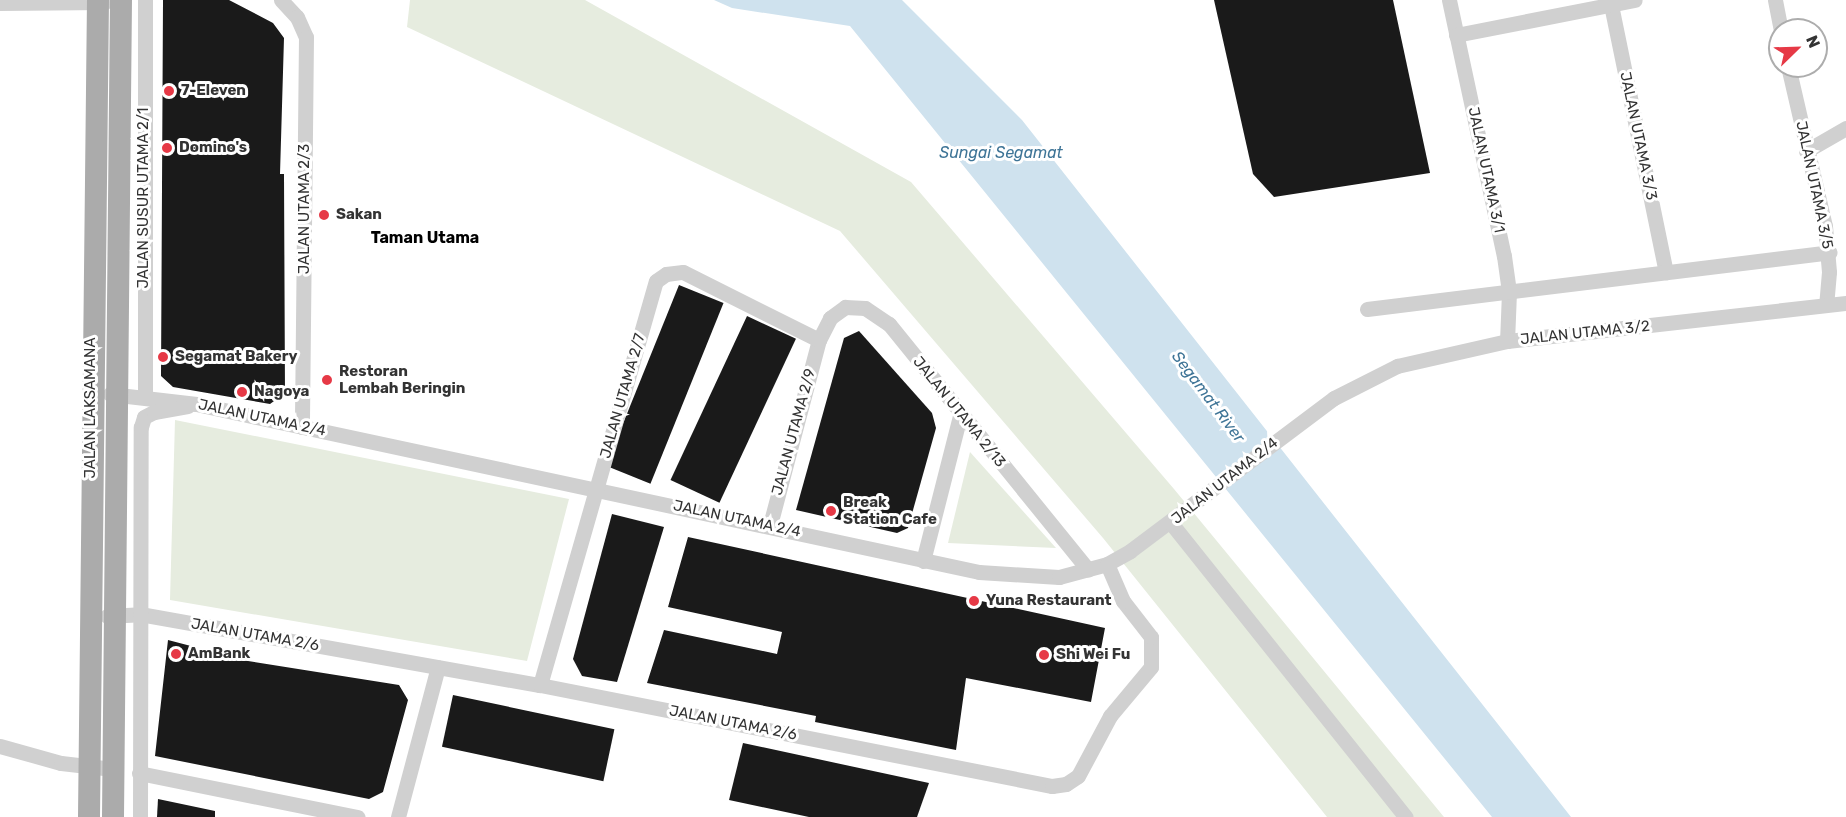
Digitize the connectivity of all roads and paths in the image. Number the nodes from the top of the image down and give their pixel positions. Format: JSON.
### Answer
{"nodes":[{"id":1,"x":145,"y":0,"type":"edge"},
{"id":2,"x":281,"y":0,"type":"edge"},
{"id":3,"x":1449,"y":0,"type":"edge"},
{"id":4,"x":1635,"y":0,"type":"edge"},
{"id":5,"x":1775,"y":0,"type":"edge"},
{"id":6,"x":98,"y":1,"type":"edge"},
{"id":7,"x":121,"y":1,"type":"edge"},
{"id":8,"x":1611,"y":2,"type":"edge"},
{"id":9,"x":0,"y":3,"type":"edge"},
{"id":10,"x":1779,"y":18,"type":"edge"},
{"id":11,"x":1456,"y":35,"type":"junction"},
{"id":12,"x":1791,"y":78,"type":"edge"},
{"id":13,"x":1846,"y":128,"type":"edge"},
{"id":14,"x":1806,"y":151,"type":"junction"},
{"id":15,"x":1829,"y":252,"type":"junction"},
{"id":16,"x":1666,"y":272,"type":"junction"},
{"id":17,"x":1509,"y":292,"type":"junction"},
{"id":18,"x":1846,"y":303,"type":"edge"},
{"id":19,"x":1826,"y":305,"type":"junction"},
{"id":20,"x":1367,"y":309,"type":"dead end"},
{"id":21,"x":819,"y":340,"type":"junction"},
{"id":22,"x":1507,"y":341,"type":"junction"},
{"id":23,"x":91,"y":392,"type":"junction"},
{"id":24,"x":115,"y":394,"type":"junction"},
{"id":25,"x":145,"y":396,"type":"junction"},
{"id":26,"x":1334,"y":398,"type":"joint"},
{"id":27,"x":196,"y":404,"type":"junction"},
{"id":28,"x":960,"y":416,"type":"junction"},
{"id":29,"x":302,"y":427,"type":"junction"},
{"id":30,"x":596,"y":490,"type":"junction"},
{"id":31,"x":1177,"y":519,"type":"junction"},
{"id":32,"x":770,"y":525,"type":"junction"},
{"id":33,"x":923,"y":561,"type":"junction"},
{"id":34,"x":1107,"y":564,"type":"junction"},
{"id":35,"x":1088,"y":570,"type":"junction"},
{"id":36,"x":116,"y":615,"type":"junction"},
{"id":37,"x":140,"y":615,"type":"junction"},
{"id":38,"x":91,"y":618,"type":"junction"},
{"id":39,"x":438,"y":667,"type":"junction"},
{"id":40,"x":540,"y":685,"type":"junction"},
{"id":41,"x":0,"y":746,"type":"edge"},
{"id":42,"x":88,"y":768,"type":"junction"},
{"id":43,"x":113,"y":769,"type":"junction"},
{"id":44,"x":139,"y":773,"type":"junction"},
{"id":45,"x":88,"y":817,"type":"edge"},
{"id":46,"x":113,"y":817,"type":"edge"},
{"id":47,"x":140,"y":817,"type":"edge"},
{"id":48,"x":358,"y":817,"type":"edge"},
{"id":49,"x":398,"y":817,"type":"edge"},
{"id":50,"x":1406,"y":817,"type":"edge"}],
"edges":[{"from":1,"to":7,"type":"street"},
{"from":1,"to":25,"type":"street","name":"JALAN SUSUR UTAMA 2/1"},
{"from":2,"to":29,"type":"street","name":"JALAN UTAMA 2/3"},
{"from":3,"to":11,"type":"street","name":"JALAN UTAMA 3/1"},
{"from":4,"to":8,"type":"street"},
{"from":5,"to":10,"type":"street"},
{"from":6,"to":7,"type":"street"},
{"from":6,"to":9,"type":"street"},
{"from":6,"to":23,"type":"main road","name":"JALAN LAKSAMANA"},
{"from":7,"to":24,"type":"main road","name":"JALAN LAKSAMANA"},
{"from":8,"to":11,"type":"street"},
{"from":8,"to":16,"type":"street","name":"JALAN UTAMA 3/3"},
{"from":11,"to":17,"type":"street","name":"JALAN UTAMA 3/1"},
{"from":12,"to":14,"type":"street","name":"JALAN UTAMA 3/5"},
{"from":13,"to":14,"type":"street"},
{"from":14,"to":15,"type":"street","name":"JALAN UTAMA 3/5"},
{"from":15,"to":16,"type":"street"},
{"from":15,"to":19,"type":"street","name":"JALAN UTAMA 3/5"},
{"from":16,"to":17,"type":"street"},
{"from":17,"to":20,"type":"street"},
{"from":17,"to":22,"type":"street","name":"JALAN UTAMA 3/1"},
{"from":18,"to":19,"type":"street","name":"JALAN UTAMA 3/2"},
{"from":19,"to":22,"type":"street","name":"JALAN UTAMA 3/2"},
{"from":21,"to":28,"type":"street","name":"JALAN UTAMA 2/13"},
{"from":21,"to":30,"type":"street","name":"JALAN UTAMA 2/7"},
{"from":21,"to":32,"type":"street","name":"JALAN UTAMA 2/9"},
{"from":22,"to":26,"type":"street","name":"JALAN UTAMA 3/2"},
{"from":23,"to":24,"type":"street","name":"JALAN UTAMA 2/4"},
{"from":23,"to":38,"type":"main road","name":"JALAN LAKSAMANA"},
{"from":24,"to":25,"type":"street","name":"JALAN UTAMA 2/4"},
{"from":24,"to":36,"type":"main road","name":"JALAN LAKSAMANA"},
{"from":25,"to":27,"type":"street","name":"JALAN UTAMA 2/4"},
{"from":26,"to":31,"type":"street","name":"JALAN UTAMA 2/4"},
{"from":27,"to":29,"type":"street","name":"JALAN UTAMA 2/4"},
{"from":27,"to":37,"type":"street"},
{"from":28,"to":33,"type":"street"},
{"from":28,"to":35,"type":"street","name":"JALAN UTAMA 2/13"},
{"from":29,"to":30,"type":"street","name":"JALAN UTAMA 2/4"},
{"from":30,"to":32,"type":"street","name":"JALAN UTAMA 2/4"},
{"from":30,"to":40,"type":"street","name":"JALAN UTAMA 2/7"},
{"from":31,"to":34,"type":"street","name":"JALAN UTAMA 2/4"},
{"from":31,"to":50,"type":"street"},
{"from":32,"to":33,"type":"street","name":"JALAN UTAMA 2/4"},
{"from":33,"to":35,"type":"street","name":"JALAN UTAMA 2/4"},
{"from":34,"to":35,"type":"street","name":"JALAN UTAMA 2/4"},
{"from":34,"to":40,"type":"street","name":"JALAN UTAMA 2/6"},
{"from":36,"to":37,"type":"street","name":"JALAN UTAMA 2/6"},
{"from":36,"to":38,"type":"street","name":"JALAN UTAMA 2/6"},
{"from":36,"to":43,"type":"main road","name":"JALAN LAKSAMANA"},
{"from":37,"to":39,"type":"street","name":"JALAN UTAMA 2/6"},
{"from":37,"to":44,"type":"street"},
{"from":38,"to":42,"type":"main road","name":"JALAN LAKSAMANA"},
{"from":39,"to":40,"type":"street","name":"JALAN UTAMA 2/6"},
{"from":39,"to":49,"type":"street"},
{"from":41,"to":42,"type":"street"},
{"from":42,"to":43,"type":"street"},
{"from":42,"to":45,"type":"main road","name":"JALAN LAKSAMANA"},
{"from":43,"to":46,"type":"main road","name":"JALAN LAKSAMANA"},
{"from":44,"to":47,"type":"street"},
{"from":44,"to":48,"type":"street"}]}
